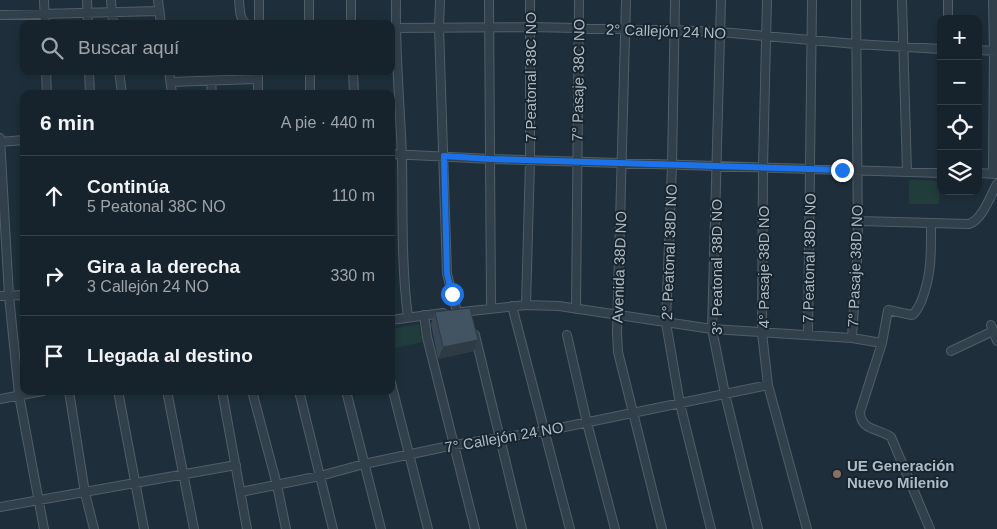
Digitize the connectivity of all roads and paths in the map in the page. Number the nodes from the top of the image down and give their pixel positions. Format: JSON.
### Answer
{"nodes":[{"id":1,"x":44,"y":0,"type":"edge"},
{"id":2,"x":87,"y":0,"type":"edge"},
{"id":3,"x":111,"y":0,"type":"edge"},
{"id":4,"x":158,"y":0,"type":"edge"},
{"id":5,"x":239,"y":0,"type":"edge"},
{"id":6,"x":259,"y":0,"type":"edge"},
{"id":7,"x":309,"y":0,"type":"edge"},
{"id":8,"x":351,"y":0,"type":"edge"},
{"id":9,"x":396,"y":0,"type":"edge"},
{"id":10,"x":440,"y":0,"type":"edge"},
{"id":11,"x":488,"y":0,"type":"edge"},
{"id":12,"x":530,"y":0,"type":"edge"},
{"id":13,"x":579,"y":0,"type":"edge"},
{"id":14,"x":626,"y":0,"type":"edge"},
{"id":15,"x":675,"y":0,"type":"edge"},
{"id":16,"x":721,"y":0,"type":"edge"},
{"id":17,"x":767,"y":0,"type":"edge"},
{"id":18,"x":812,"y":0,"type":"edge"},
{"id":19,"x":856,"y":0,"type":"edge"},
{"id":20,"x":902,"y":0,"type":"edge"},
{"id":21,"x":948,"y":0,"type":"edge"},
{"id":22,"x":993,"y":0,"type":"edge"},
{"id":23,"x":111,"y":12,"type":"junction"},
{"id":24,"x":159,"y":12,"type":"junction"},
{"id":25,"x":87,"y":13,"type":"junction"},
{"id":26,"x":44,"y":14,"type":"junction"},
{"id":27,"x":0,"y":15,"type":"edge"},
{"id":28,"x":948,"y":15,"type":"edge"},
{"id":29,"x":45,"y":20,"type":"edge"},
{"id":30,"x":88,"y":20,"type":"edge"},
{"id":31,"x":112,"y":20,"type":"edge"},
{"id":32,"x":160,"y":20,"type":"edge"},
{"id":33,"x":242,"y":20,"type":"edge"},
{"id":34,"x":258,"y":20,"type":"edge"},
{"id":35,"x":309,"y":20,"type":"edge"},
{"id":36,"x":351,"y":20,"type":"edge"},
{"id":37,"x":394,"y":20,"type":"edge"},
{"id":38,"x":439,"y":27,"type":"junction"},
{"id":39,"x":488,"y":27,"type":"junction"},
{"id":40,"x":529,"y":27,"type":"junction"},
{"id":41,"x":395,"y":28,"type":"edge"},
{"id":42,"x":578,"y":28,"type":"junction"},
{"id":43,"x":626,"y":30,"type":"junction"},
{"id":44,"x":674,"y":30,"type":"junction"},
{"id":45,"x":720,"y":32,"type":"junction"},
{"id":46,"x":766,"y":36,"type":"junction"},
{"id":47,"x":812,"y":40,"type":"junction"},
{"id":48,"x":856,"y":44,"type":"junction"},
{"id":49,"x":904,"y":47,"type":"junction"},
{"id":50,"x":937,"y":48,"type":"edge"},
{"id":51,"x":982,"y":50,"type":"edge"},
{"id":52,"x":996,"y":51,"type":"edge"},
{"id":53,"x":395,"y":56,"type":"edge"},
{"id":54,"x":46,"y":75,"type":"edge"},
{"id":55,"x":89,"y":75,"type":"edge"},
{"id":56,"x":120,"y":75,"type":"edge"},
{"id":57,"x":169,"y":75,"type":"edge"},
{"id":58,"x":258,"y":75,"type":"edge"},
{"id":59,"x":310,"y":75,"type":"edge"},
{"id":60,"x":353,"y":75,"type":"edge"},
{"id":61,"x":170,"y":82,"type":"junction"},
{"id":62,"x":211,"y":82,"type":"junction"},
{"id":63,"x":47,"y":90,"type":"edge"},
{"id":64,"x":90,"y":90,"type":"edge"},
{"id":65,"x":121,"y":90,"type":"edge"},
{"id":66,"x":171,"y":90,"type":"edge"},
{"id":67,"x":212,"y":90,"type":"edge"},
{"id":68,"x":258,"y":90,"type":"edge"},
{"id":69,"x":310,"y":90,"type":"edge"},
{"id":70,"x":354,"y":90,"type":"edge"},
{"id":71,"x":0,"y":138,"type":"edge"},
{"id":72,"x":20,"y":140,"type":"edge"},
{"id":73,"x":0,"y":142,"type":"edge"},
{"id":74,"x":395,"y":154,"type":"edge"},
{"id":75,"x":402,"y":154,"type":"junction"},
{"id":76,"x":444,"y":156,"type":"junction"},
{"id":77,"x":490,"y":159,"type":"junction"},
{"id":78,"x":530,"y":160,"type":"junction"},
{"id":79,"x":578,"y":162,"type":"junction"},
{"id":80,"x":622,"y":163,"type":"junction"},
{"id":81,"x":672,"y":165,"type":"junction"},
{"id":82,"x":717,"y":166,"type":"junction"},
{"id":83,"x":763,"y":167,"type":"junction"},
{"id":84,"x":810,"y":169,"type":"junction"},
{"id":85,"x":857,"y":170,"type":"junction"},
{"id":86,"x":906,"y":172,"type":"junction"},
{"id":87,"x":937,"y":173,"type":"edge"},
{"id":88,"x":982,"y":173,"type":"edge"},
{"id":89,"x":995,"y":174,"type":"edge"},
{"id":90,"x":997,"y":184,"type":"edge"},
{"id":91,"x":858,"y":221,"type":"junction"},
{"id":92,"x":931,"y":223,"type":"junction"},
{"id":93,"x":20,"y":295,"type":"edge"},
{"id":94,"x":4,"y":296,"type":"edge"},
{"id":95,"x":526,"y":305,"type":"junction"},
{"id":96,"x":512,"y":306,"type":"junction"},
{"id":97,"x":491,"y":307,"type":"junction"},
{"id":98,"x":576,"y":309,"type":"junction"},
{"id":99,"x":470,"y":311,"type":"junction"},
{"id":100,"x":457,"y":312,"type":"junction"},
{"id":101,"x":424,"y":315,"type":"junction"},
{"id":102,"x":618,"y":315,"type":"junction"},
{"id":103,"x":408,"y":317,"type":"junction"},
{"id":104,"x":395,"y":319,"type":"edge"},
{"id":105,"x":472,"y":321,"type":"edge"},
{"id":106,"x":666,"y":323,"type":"junction"},
{"id":107,"x":712,"y":329,"type":"junction"},
{"id":108,"x":474,"y":330,"type":"edge"},
{"id":109,"x":762,"y":333,"type":"junction"},
{"id":110,"x":567,"y":335,"type":"dead end"},
{"id":111,"x":808,"y":335,"type":"junction"},
{"id":112,"x":852,"y":338,"type":"junction"},
{"id":113,"x":997,"y":341,"type":"edge"},
{"id":114,"x":882,"y":343,"type":"junction"},
{"id":115,"x":951,"y":351,"type":"dead end"},
{"id":116,"x":768,"y":385,"type":"junction"},
{"id":117,"x":725,"y":394,"type":"junction"},
{"id":118,"x":19,"y":395,"type":"junction"},
{"id":119,"x":70,"y":395,"type":"edge"},
{"id":120,"x":119,"y":395,"type":"edge"},
{"id":121,"x":168,"y":395,"type":"edge"},
{"id":122,"x":223,"y":395,"type":"edge"},
{"id":123,"x":253,"y":395,"type":"edge"},
{"id":124,"x":300,"y":395,"type":"edge"},
{"id":125,"x":347,"y":395,"type":"edge"},
{"id":126,"x":394,"y":395,"type":"edge"},
{"id":127,"x":0,"y":399,"type":"edge"},
{"id":128,"x":680,"y":404,"type":"junction"},
{"id":129,"x":634,"y":412,"type":"junction"},
{"id":130,"x":587,"y":423,"type":"junction"},
{"id":131,"x":545,"y":431,"type":"junction"},
{"id":132,"x":499,"y":437,"type":"junction"},
{"id":133,"x":454,"y":445,"type":"junction"},
{"id":134,"x":409,"y":455,"type":"junction"},
{"id":135,"x":364,"y":464,"type":"junction"},
{"id":136,"x":236,"y":466,"type":"junction"},
{"id":137,"x":183,"y":476,"type":"junction"},
{"id":138,"x":320,"y":476,"type":"junction"},
{"id":139,"x":136,"y":484,"type":"junction"},
{"id":140,"x":277,"y":485,"type":"junction"},
{"id":141,"x":241,"y":492,"type":"junction"},
{"id":142,"x":86,"y":493,"type":"junction"},
{"id":143,"x":38,"y":500,"type":"junction"},
{"id":144,"x":0,"y":507,"type":"edge"},
{"id":145,"x":44,"y":529,"type":"edge"},
{"id":146,"x":94,"y":529,"type":"edge"},
{"id":147,"x":144,"y":529,"type":"edge"},
{"id":148,"x":194,"y":529,"type":"edge"},
{"id":149,"x":247,"y":529,"type":"edge"},
{"id":150,"x":286,"y":529,"type":"edge"},
{"id":151,"x":333,"y":529,"type":"edge"},
{"id":152,"x":381,"y":529,"type":"edge"},
{"id":153,"x":428,"y":529,"type":"edge"},
{"id":154,"x":475,"y":529,"type":"edge"},
{"id":155,"x":522,"y":529,"type":"edge"},
{"id":156,"x":570,"y":529,"type":"edge"},
{"id":157,"x":615,"y":529,"type":"edge"},
{"id":158,"x":662,"y":529,"type":"edge"},
{"id":159,"x":711,"y":529,"type":"edge"},
{"id":160,"x":758,"y":529,"type":"edge"},
{"id":161,"x":807,"y":529,"type":"edge"},
{"id":162,"x":930,"y":529,"type":"edge"}],
"edges":[{"from":1,"to":26,"type":"street"},
{"from":2,"to":25,"type":"street"},
{"from":3,"to":23,"type":"street"},
{"from":4,"to":24,"type":"street"},
{"from":5,"to":33,"type":"street"},
{"from":6,"to":34,"type":"street"},
{"from":7,"to":35,"type":"street"},
{"from":8,"to":36,"type":"street"},
{"from":9,"to":37,"type":"street"},
{"from":10,"to":38,"type":"street"},
{"from":11,"to":39,"type":"street"},
{"from":12,"to":40,"type":"street","name":"7 Peatonal 38C NO"},
{"from":13,"to":42,"type":"street","name":"7° Pasaje 38C NO"},
{"from":14,"to":43,"type":"street","name":"Avenida 38D NO"},
{"from":15,"to":44,"type":"street","name":"2° Peatonal 38D NO"},
{"from":16,"to":45,"type":"street","name":"3° Peatonal 38D NO"},
{"from":17,"to":46,"type":"street","name":"4° Pasaje 38D NO"},
{"from":18,"to":47,"type":"street","name":"7 Peatonal 38D NO"},
{"from":19,"to":48,"type":"street"},
{"from":20,"to":49,"type":"street"},
{"from":21,"to":28,"type":"street"},
{"from":22,"to":52,"type":"street"},
{"from":23,"to":24,"type":"street"},
{"from":23,"to":25,"type":"street"},
{"from":23,"to":31,"type":"street"},
{"from":24,"to":32,"type":"street"},
{"from":25,"to":26,"type":"street"},
{"from":25,"to":30,"type":"street"},
{"from":26,"to":27,"type":"street"},
{"from":26,"to":29,"type":"street"},
{"from":38,"to":39,"type":"street","name":"2° Callejón 24 NO"},
{"from":38,"to":41,"type":"street","name":"2° Callejón 24 NO"},
{"from":38,"to":76,"type":"street"},
{"from":39,"to":40,"type":"street","name":"2° Callejón 24 NO"},
{"from":39,"to":77,"type":"street"},
{"from":40,"to":42,"type":"street","name":"2° Callejón 24 NO"},
{"from":40,"to":78,"type":"street","name":"7 Peatonal 38C NO"},
{"from":42,"to":43,"type":"street","name":"2° Callejón 24 NO"},
{"from":42,"to":79,"type":"street","name":"7° Pasaje 38C NO"},
{"from":43,"to":44,"type":"street","name":"2° Callejón 24 NO"},
{"from":43,"to":80,"type":"street","name":"Avenida 38D NO"},
{"from":44,"to":45,"type":"street","name":"2° Callejón 24 NO"},
{"from":44,"to":81,"type":"street","name":"2° Peatonal 38D NO"},
{"from":45,"to":46,"type":"street","name":"2° Callejón 24 NO"},
{"from":45,"to":82,"type":"street","name":"3° Peatonal 38D NO"},
{"from":46,"to":47,"type":"street","name":"2° Callejón 24 NO"},
{"from":46,"to":83,"type":"street","name":"4° Pasaje 38D NO"},
{"from":47,"to":48,"type":"street","name":"2° Callejón 24 NO"},
{"from":47,"to":84,"type":"street","name":"7 Peatonal 38D NO"},
{"from":48,"to":49,"type":"street","name":"2° Callejón 24 NO"},
{"from":48,"to":85,"type":"street","name":"7° Pasaje 38D NO"},
{"from":49,"to":50,"type":"street","name":"2° Callejón 24 NO"},
{"from":49,"to":86,"type":"street"},
{"from":51,"to":52,"type":"street"},
{"from":52,"to":89,"type":"street"},
{"from":53,"to":75,"type":"street"},
{"from":54,"to":63,"type":"street"},
{"from":55,"to":64,"type":"street"},
{"from":56,"to":65,"type":"street"},
{"from":57,"to":61,"type":"street"},
{"from":58,"to":62,"type":"street"},
{"from":58,"to":68,"type":"street"},
{"from":59,"to":69,"type":"street"},
{"from":60,"to":70,"type":"street"},
{"from":61,"to":62,"type":"street"},
{"from":61,"to":66,"type":"street"},
{"from":62,"to":67,"type":"street"},
{"from":71,"to":73,"type":"street"},
{"from":72,"to":73,"type":"street"},
{"from":73,"to":94,"type":"street"},
{"from":74,"to":75,"type":"street"},
{"from":75,"to":76,"type":"street"},
{"from":75,"to":103,"type":"street"},
{"from":76,"to":77,"type":"street"},
{"from":76,"to":100,"type":"street"},
{"from":77,"to":78,"type":"street"},
{"from":77,"to":97,"type":"street"},
{"from":78,"to":79,"type":"street"},
{"from":78,"to":95,"type":"street","name":"7 Peatonal 38C NO"},
{"from":79,"to":80,"type":"street"},
{"from":79,"to":98,"type":"street","name":"7° Pasaje 38C NO"},
{"from":80,"to":81,"type":"street"},
{"from":80,"to":102,"type":"street","name":"Avenida 38D NO"},
{"from":81,"to":82,"type":"street"},
{"from":81,"to":106,"type":"street","name":"2° Peatonal 38D NO"},
{"from":82,"to":83,"type":"street"},
{"from":82,"to":107,"type":"street","name":"3° Peatonal 38D NO"},
{"from":83,"to":84,"type":"street"},
{"from":83,"to":109,"type":"street","name":"4° Pasaje 38D NO"},
{"from":84,"to":85,"type":"street"},
{"from":84,"to":111,"type":"street","name":"7 Peatonal 38D NO"},
{"from":85,"to":86,"type":"street"},
{"from":85,"to":91,"type":"street","name":"7° Pasaje 38D NO"},
{"from":86,"to":87,"type":"street"},
{"from":88,"to":89,"type":"street"},
{"from":90,"to":92,"type":"street"},
{"from":91,"to":92,"type":"street"},
{"from":91,"to":112,"type":"street","name":"7° Pasaje 38D NO"},
{"from":92,"to":114,"type":"street"},
{"from":93,"to":94,"type":"street"},
{"from":94,"to":118,"type":"street"},
{"from":95,"to":96,"type":"street"},
{"from":95,"to":98,"type":"street"},
{"from":96,"to":97,"type":"street"},
{"from":96,"to":131,"type":"street"},
{"from":97,"to":99,"type":"street"},
{"from":98,"to":102,"type":"street"},
{"from":99,"to":100,"type":"street"},
{"from":99,"to":105,"type":"street"},
{"from":100,"to":101,"type":"street"},
{"from":101,"to":103,"type":"street"},
{"from":101,"to":133,"type":"street"},
{"from":102,"to":106,"type":"street"},
{"from":102,"to":129,"type":"street","name":"Avenida 38D NO"},
{"from":103,"to":104,"type":"street"},
{"from":106,"to":107,"type":"street"},
{"from":106,"to":128,"type":"street","name":"2° Peatonal 38D NO"},
{"from":107,"to":109,"type":"street"},
{"from":107,"to":117,"type":"street","name":"3° Peatonal 38D NO"},
{"from":108,"to":132,"type":"street"},
{"from":109,"to":111,"type":"street"},
{"from":109,"to":116,"type":"street","name":"4° Pasaje 38D NO"},
{"from":110,"to":130,"type":"street"},
{"from":111,"to":112,"type":"street"},
{"from":112,"to":114,"type":"street"},
{"from":113,"to":115,"type":"street"},
{"from":114,"to":162,"type":"street"},
{"from":116,"to":117,"type":"street","name":"7° Callejón 24 NO"},
{"from":116,"to":161,"type":"street","name":"4° Pasaje 38D NO"},
{"from":117,"to":128,"type":"street","name":"7° Callejón 24 NO"},
{"from":117,"to":160,"type":"street","name":"3° Peatonal 38D NO"},
{"from":118,"to":127,"type":"street"},
{"from":118,"to":143,"type":"street"},
{"from":119,"to":142,"type":"street"},
{"from":120,"to":139,"type":"street"},
{"from":121,"to":137,"type":"street"},
{"from":122,"to":136,"type":"street"},
{"from":123,"to":140,"type":"street"},
{"from":124,"to":138,"type":"street"},
{"from":125,"to":135,"type":"street"},
{"from":126,"to":134,"type":"street"},
{"from":128,"to":129,"type":"street","name":"7° Callejón 24 NO"},
{"from":128,"to":159,"type":"street","name":"2° Peatonal 38D NO"},
{"from":129,"to":130,"type":"street","name":"7° Callejón 24 NO"},
{"from":129,"to":158,"type":"street","name":"Avenida 38D NO"},
{"from":130,"to":131,"type":"street","name":"7° Callejón 24 NO"},
{"from":130,"to":157,"type":"street"},
{"from":131,"to":132,"type":"street","name":"7° Callejón 24 NO"},
{"from":131,"to":156,"type":"street"},
{"from":132,"to":133,"type":"street","name":"7° Callejón 24 NO"},
{"from":132,"to":155,"type":"street"},
{"from":133,"to":134,"type":"street","name":"7° Callejón 24 NO"},
{"from":133,"to":154,"type":"street"},
{"from":134,"to":135,"type":"street","name":"7° Callejón 24 NO"},
{"from":134,"to":153,"type":"street"},
{"from":135,"to":138,"type":"street","name":"7° Callejón 24 NO"},
{"from":135,"to":152,"type":"street"},
{"from":136,"to":137,"type":"street"},
{"from":136,"to":141,"type":"street"},
{"from":137,"to":139,"type":"street"},
{"from":137,"to":148,"type":"street"},
{"from":138,"to":140,"type":"street","name":"7° Callejón 24 NO"},
{"from":138,"to":151,"type":"street"},
{"from":139,"to":142,"type":"street"},
{"from":139,"to":147,"type":"street"},
{"from":140,"to":141,"type":"street","name":"7° Callejón 24 NO"},
{"from":140,"to":150,"type":"street"},
{"from":141,"to":149,"type":"street"},
{"from":142,"to":143,"type":"street"},
{"from":142,"to":146,"type":"street"},
{"from":143,"to":144,"type":"street"},
{"from":143,"to":145,"type":"street"}]}
